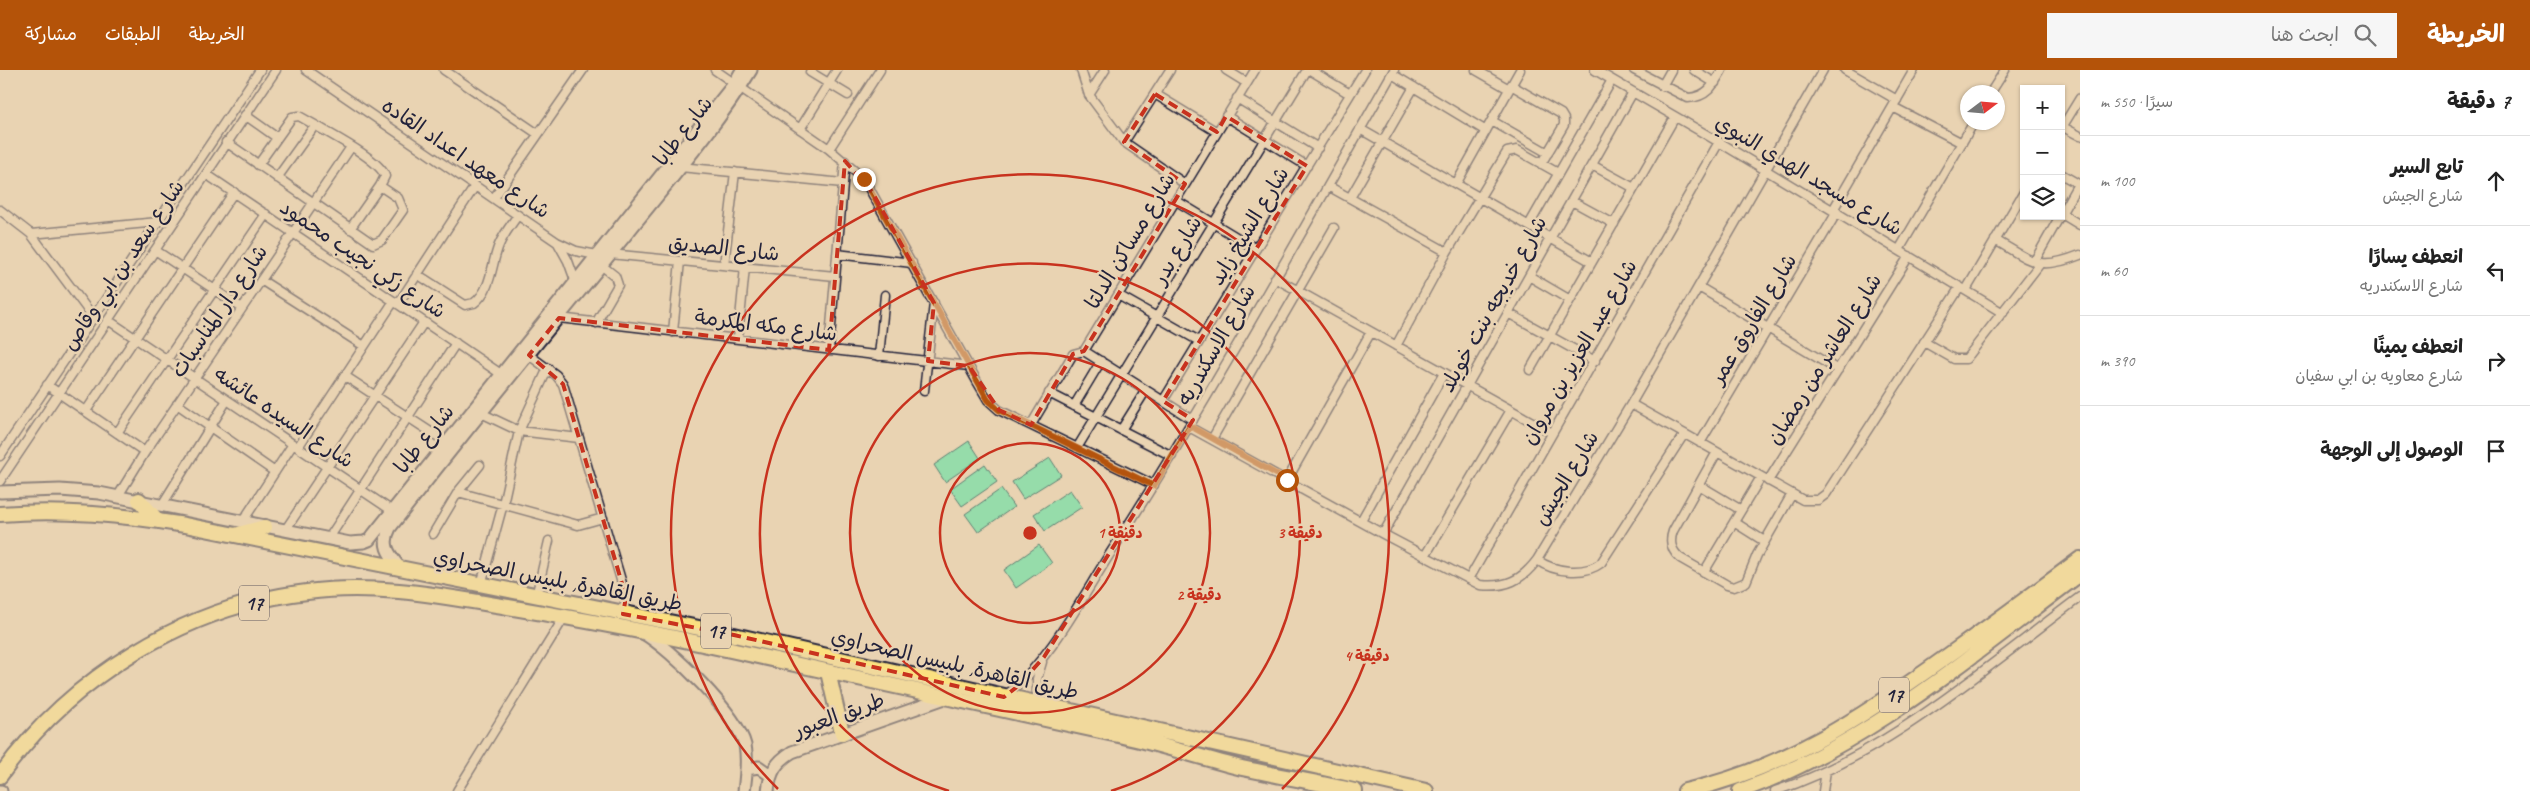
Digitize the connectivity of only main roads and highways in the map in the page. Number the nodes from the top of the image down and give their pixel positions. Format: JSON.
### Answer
{"nodes":[{"id":1,"x":139,"y":500,"type":"road end"},
{"id":2,"x":0,"y":514,"type":"edge"},
{"id":3,"x":158,"y":521,"type":"junction"},
{"id":4,"x":265,"y":527,"type":"road end"},
{"id":5,"x":233,"y":536,"type":"junction"},
{"id":6,"x":2080,"y":559,"type":"edge"},
{"id":7,"x":2080,"y":574,"type":"edge"},
{"id":8,"x":828,"y":672,"type":"junction"},
{"id":9,"x":842,"y":733,"type":"road end"},
{"id":10,"x":1217,"y":743,"type":"junction"},
{"id":11,"x":1246,"y":749,"type":"junction"},
{"id":12,"x":1212,"y":760,"type":"junction"},
{"id":13,"x":1242,"y":768,"type":"junction"},
{"id":14,"x":0,"y":776,"type":"edge"},
{"id":15,"x":1356,"y":791,"type":"edge"},
{"id":16,"x":1426,"y":791,"type":"edge"},
{"id":17,"x":1685,"y":791,"type":"edge"},
{"id":18,"x":1740,"y":791,"type":"edge"}],
"edges":[{"from":1,"to":3,"type":"highway"},
{"from":2,"to":3,"type":"highway","name":"طريق القاهرة, بلبيس الصحراوي","number":"17"},
{"from":3,"to":5,"type":"highway","name":"طريق القاهرة, بلبيس الصحراوي","number":"17"},
{"from":4,"to":5,"type":"highway"},
{"from":5,"to":10,"type":"highway","name":"طريق القاهرة, بلبيس الصحراوي","number":"17"},
{"from":6,"to":17,"type":"highway","number":"17"},
{"from":7,"to":18,"type":"highway","number":"17"},
{"from":8,"to":9,"type":"highway"},
{"from":8,"to":12,"type":"highway","name":"طريق القاهرة, بلبيس الصحراوي","number":"17"},
{"from":8,"to":14,"type":"highway","name":"طريق القاهرة, بلبيس الصحراوي","number":"17"},
{"from":10,"to":11,"type":"highway","name":"طريق القاهرة, بلبيس الصحراوي","number":"17"},
{"from":10,"to":12,"type":"highway"},
{"from":11,"to":13,"type":"highway"},
{"from":11,"to":16,"type":"highway","name":"طريق القاهرة, بلبيس الصحراوي","number":"17"},
{"from":12,"to":13,"type":"highway","name":"طريق القاهرة, بلبيس الصحراوي","number":"17"},
{"from":13,"to":15,"type":"highway","name":"طريق القاهرة, بلبيس الصحراوي","number":"17"}]}
